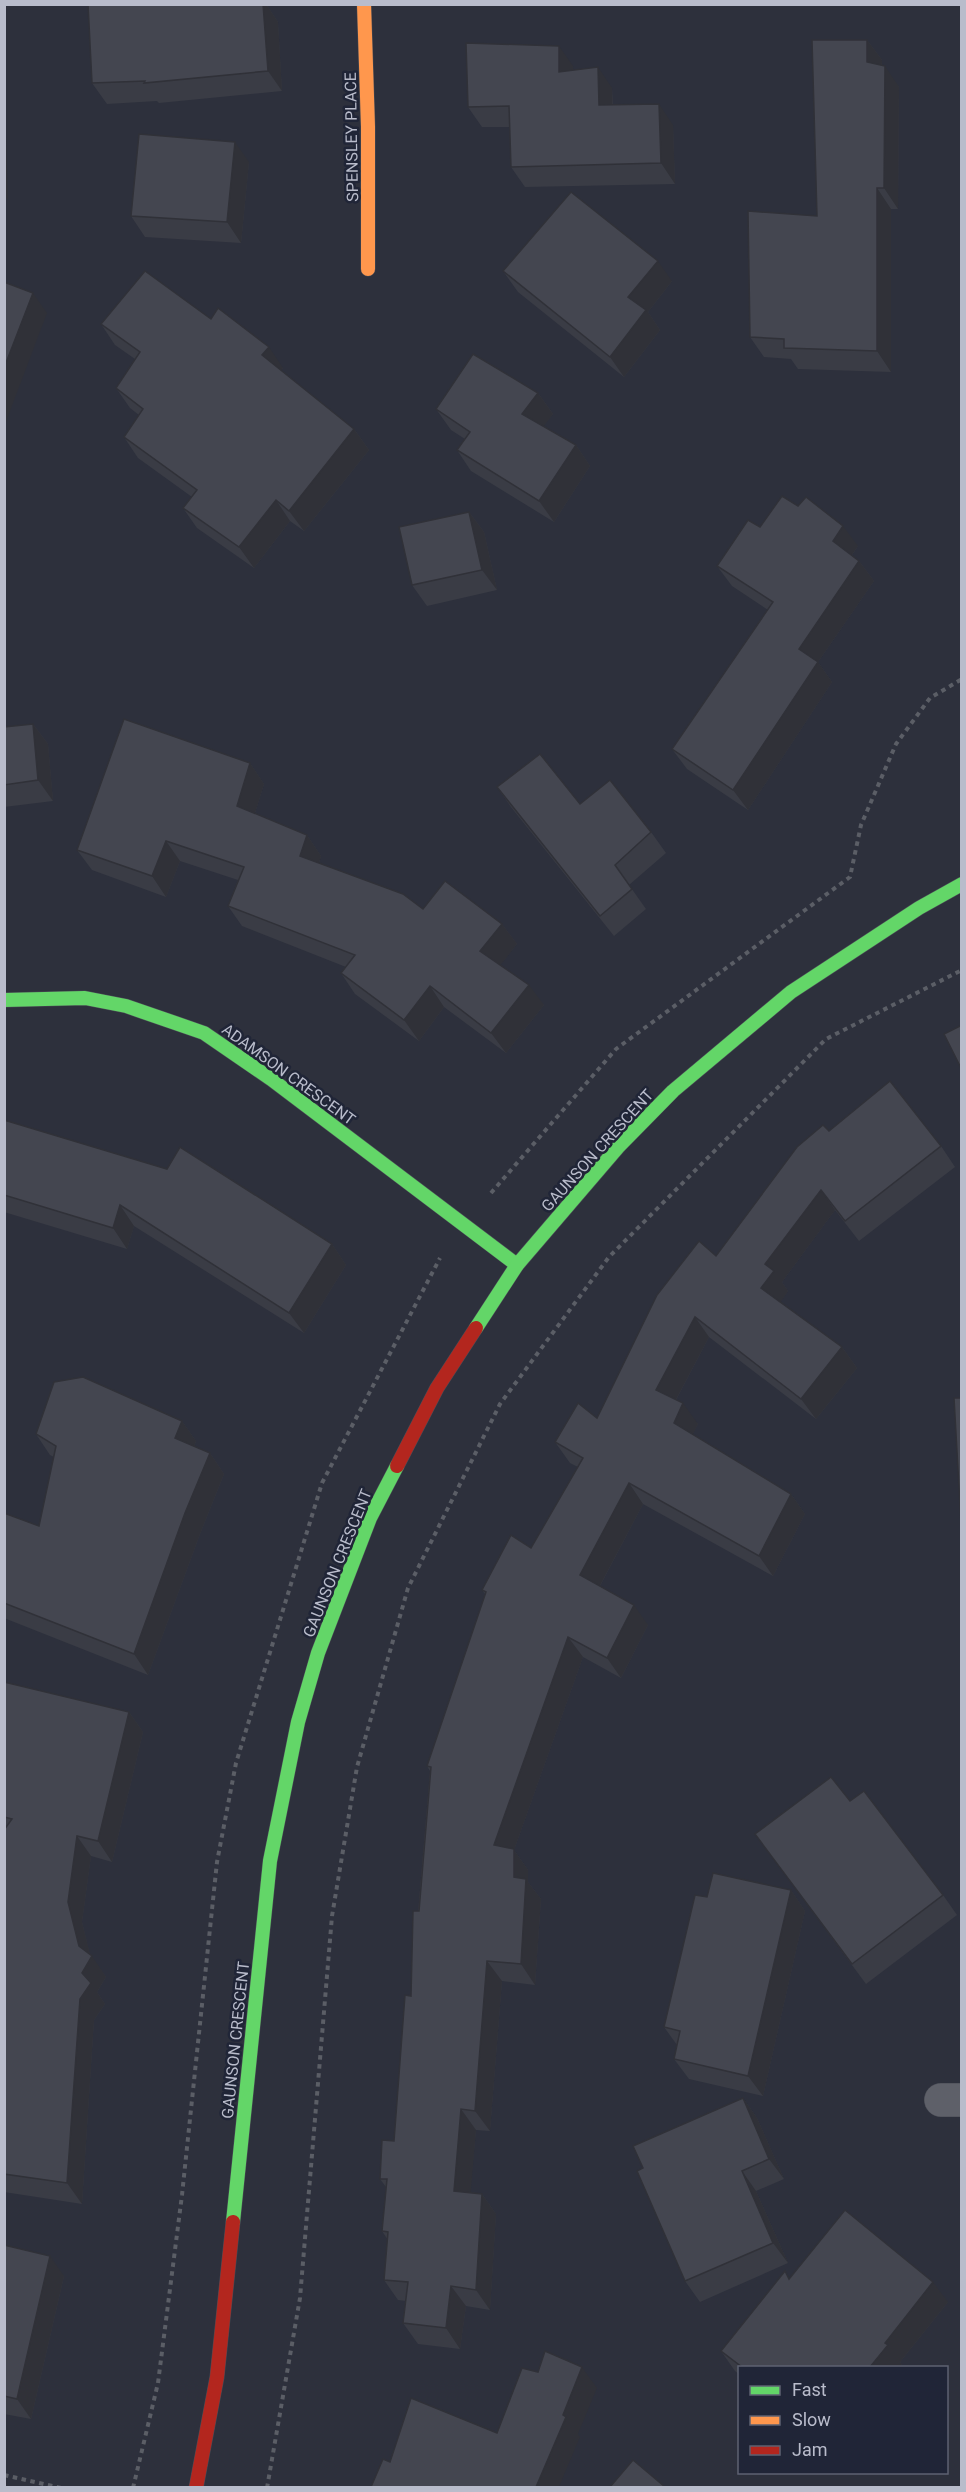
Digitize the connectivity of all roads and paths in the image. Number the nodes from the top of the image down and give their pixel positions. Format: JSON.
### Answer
{"nodes":[{"id":1,"x":364,"y":4,"type":"edge"},
{"id":2,"x":368,"y":269,"type":"dead end"},
{"id":3,"x":962,"y":678,"type":"edge"},
{"id":4,"x":962,"y":884,"type":"edge"},
{"id":5,"x":962,"y":970,"type":"edge"},
{"id":6,"x":4,"y":1000,"type":"edge"},
{"id":7,"x":465,"y":1226,"type":"junction"},
{"id":8,"x":517,"y":1265,"type":"junction"},
{"id":9,"x":4,"y":2475,"type":"edge"},
{"id":10,"x":61,"y":2487,"type":"edge"},
{"id":11,"x":133,"y":2487,"type":"edge"},
{"id":12,"x":196,"y":2487,"type":"edge"},
{"id":13,"x":267,"y":2487,"type":"edge"}],
"edges":[{"from":1,"to":2,"type":"street","name":"SPENSLEY PLACE"},
{"from":3,"to":7,"type":"path"},
{"from":4,"to":8,"type":"street","name":"GAUNSON CRESCENT"},
{"from":5,"to":13,"type":"path"},
{"from":6,"to":7,"type":"street","name":"ADAMSON CRESCENT"},
{"from":7,"to":8,"type":"street","name":"ADAMSON CRESCENT"},
{"from":7,"to":11,"type":"path"},
{"from":8,"to":12,"type":"street","name":"GAUNSON CRESCENT"},
{"from":9,"to":10,"type":"path"}]}
